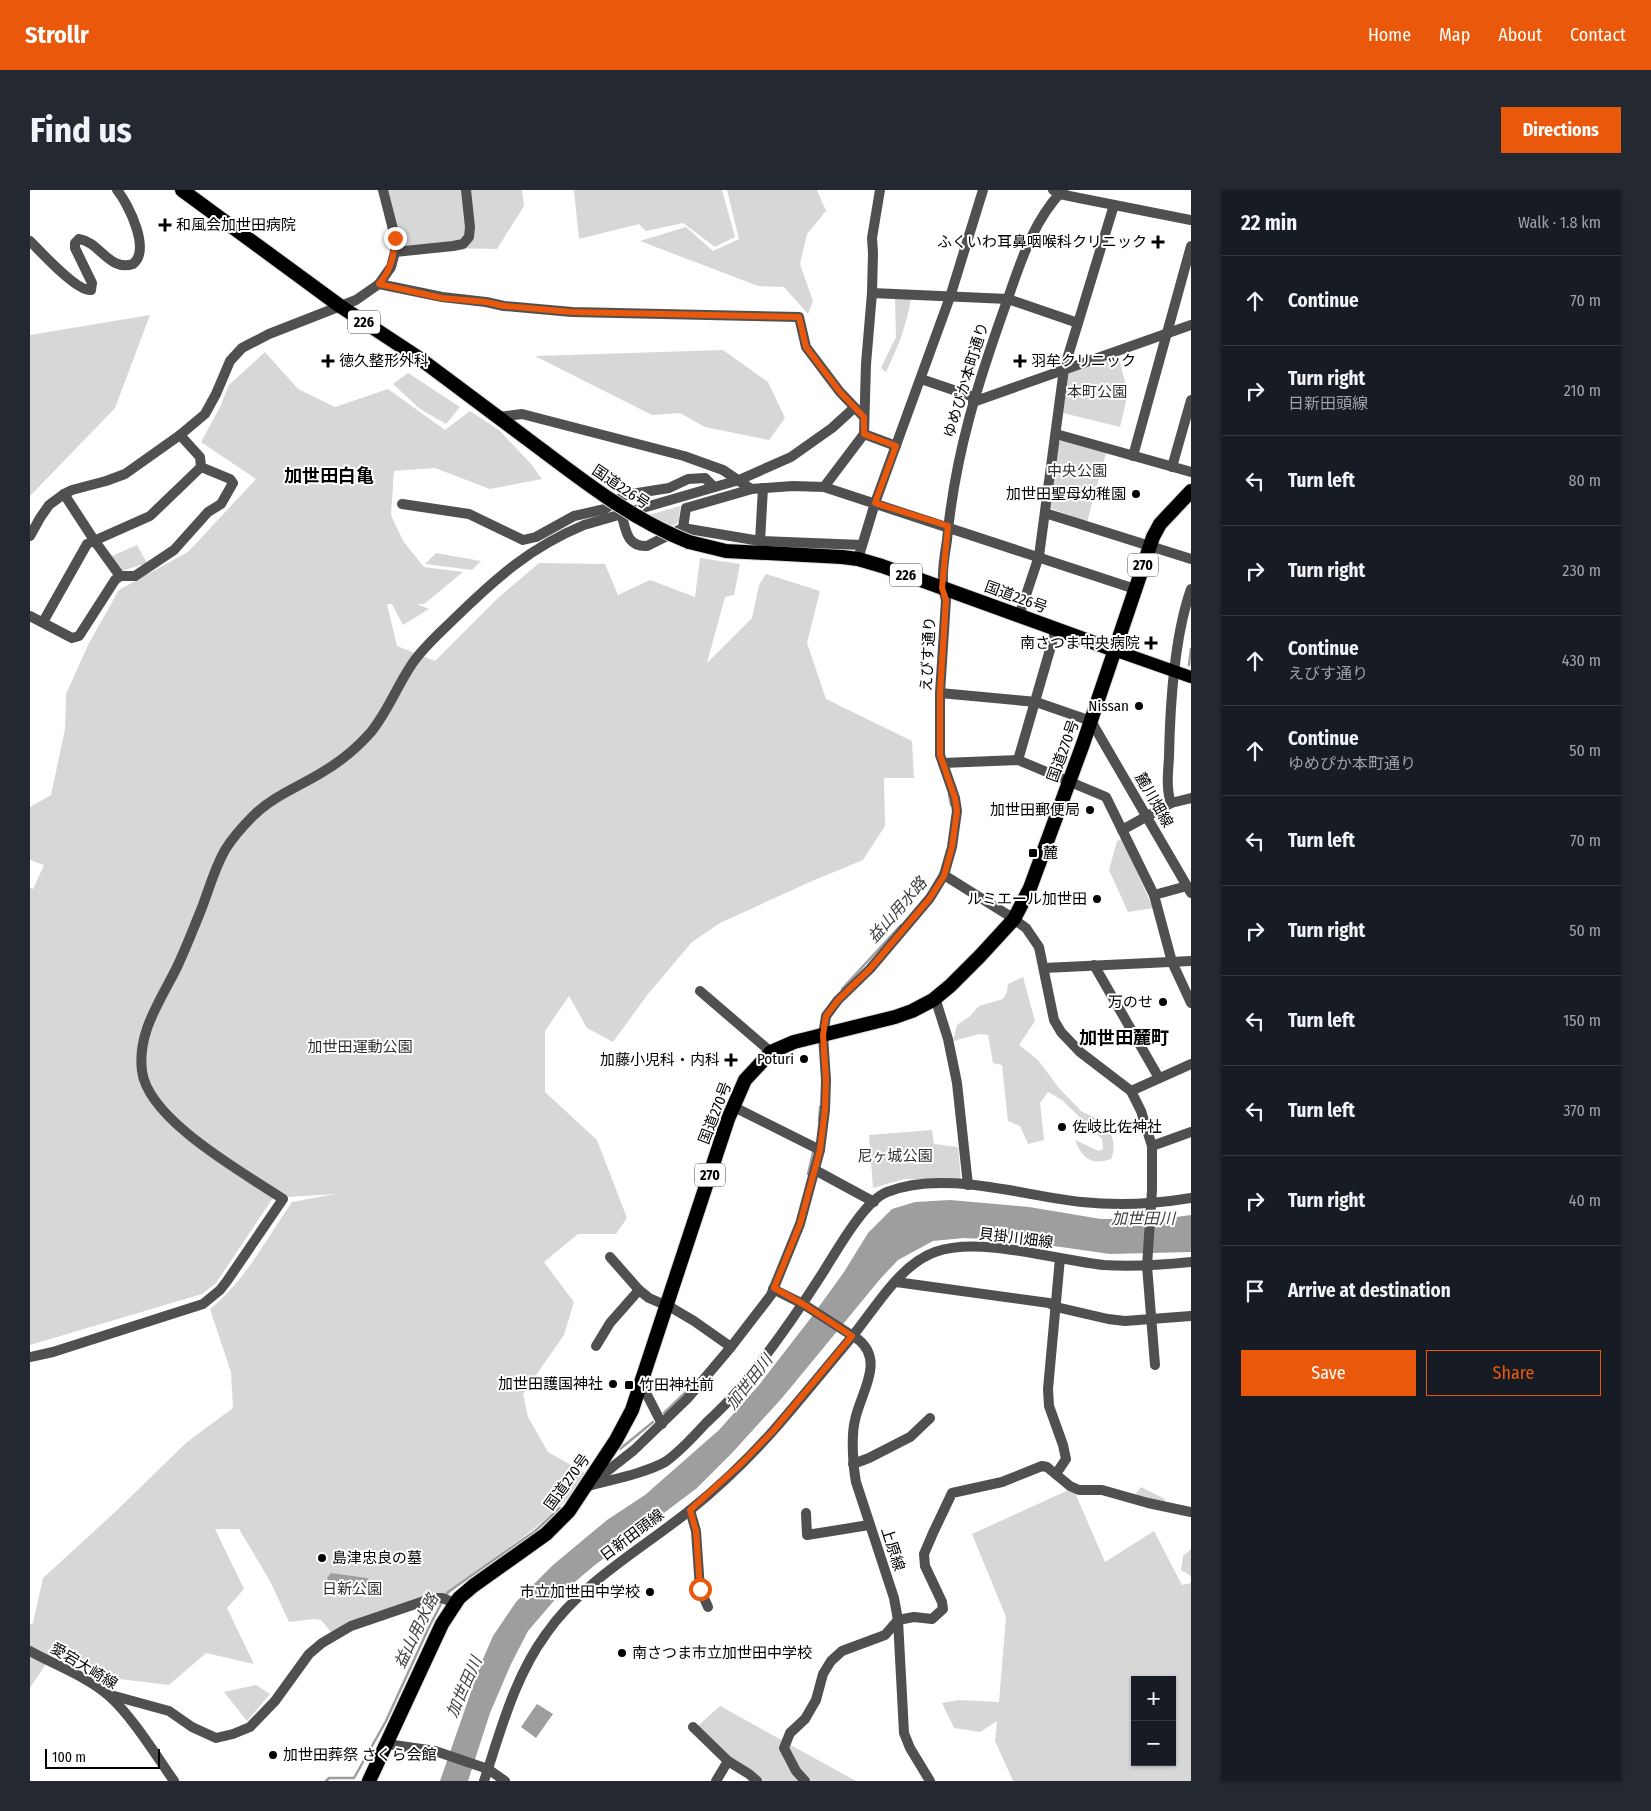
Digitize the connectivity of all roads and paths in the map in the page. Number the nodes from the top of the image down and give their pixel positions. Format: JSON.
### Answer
{"nodes":[{"id":1,"x":117,"y":190,"type":"edge"},
{"id":2,"x":182,"y":190,"type":"edge"},
{"id":3,"x":383,"y":190,"type":"edge"},
{"id":4,"x":466,"y":190,"type":"edge"},
{"id":5,"x":880,"y":190,"type":"edge"},
{"id":6,"x":983,"y":190,"type":"edge"},
{"id":7,"x":1059,"y":191,"type":"edge"},
{"id":8,"x":1114,"y":206,"type":"junction"},
{"id":9,"x":1191,"y":220,"type":"edge"},
{"id":10,"x":30,"y":241,"type":"edge"},
{"id":11,"x":1191,"y":246,"type":"edge"},
{"id":12,"x":394,"y":252,"type":"junction"},
{"id":13,"x":379,"y":284,"type":"junction"},
{"id":14,"x":872,"y":293,"type":"junction"},
{"id":15,"x":950,"y":297,"type":"junction"},
{"id":16,"x":1008,"y":299,"type":"junction"},
{"id":17,"x":340,"y":306,"type":"junction"},
{"id":18,"x":1078,"y":323,"type":"junction"},
{"id":19,"x":1191,"y":325,"type":"edge"},
{"id":20,"x":1165,"y":334,"type":"junction"},
{"id":21,"x":1064,"y":369,"type":"junction"},
{"id":22,"x":921,"y":379,"type":"junction"},
{"id":23,"x":973,"y":400,"type":"junction"},
{"id":24,"x":1191,"y":400,"type":"edge"},
{"id":25,"x":854,"y":408,"type":"junction"},
{"id":26,"x":498,"y":417,"type":"junction"},
{"id":27,"x":864,"y":417,"type":"junction"},
{"id":28,"x":864,"y":434,"type":"junction"},
{"id":29,"x":1056,"y":434,"type":"junction"},
{"id":30,"x":180,"y":435,"type":"junction"},
{"id":31,"x":896,"y":446,"type":"junction"},
{"id":32,"x":1133,"y":456,"type":"junction"},
{"id":33,"x":201,"y":467,"type":"junction"},
{"id":34,"x":1172,"y":467,"type":"junction"},
{"id":35,"x":1191,"y":472,"type":"edge"},
{"id":36,"x":739,"y":480,"type":"junction"},
{"id":37,"x":714,"y":487,"type":"junction"},
{"id":38,"x":758,"y":488,"type":"junction"},
{"id":39,"x":824,"y":488,"type":"junction"},
{"id":40,"x":1191,"y":491,"type":"edge"},
{"id":41,"x":64,"y":494,"type":"junction"},
{"id":42,"x":875,"y":503,"type":"junction"},
{"id":43,"x":402,"y":504,"type":"dead end"},
{"id":44,"x":621,"y":513,"type":"junction"},
{"id":45,"x":1045,"y":513,"type":"junction"},
{"id":46,"x":948,"y":526,"type":"junction"},
{"id":47,"x":684,"y":528,"type":"junction"},
{"id":48,"x":30,"y":536,"type":"edge"},
{"id":49,"x":94,"y":540,"type":"junction"},
{"id":50,"x":760,"y":541,"type":"junction"},
{"id":51,"x":862,"y":545,"type":"junction"},
{"id":52,"x":1150,"y":545,"type":"junction"},
{"id":53,"x":1039,"y":556,"type":"junction"},
{"id":54,"x":858,"y":559,"type":"junction"},
{"id":55,"x":1191,"y":560,"type":"edge"},
{"id":56,"x":120,"y":576,"type":"junction"},
{"id":57,"x":942,"y":588,"type":"junction"},
{"id":58,"x":1135,"y":589,"type":"junction"},
{"id":59,"x":1191,"y":589,"type":"edge"},
{"id":60,"x":30,"y":616,"type":"edge"},
{"id":61,"x":1019,"y":616,"type":"junction"},
{"id":62,"x":43,"y":622,"type":"junction"},
{"id":63,"x":1056,"y":629,"type":"junction"},
{"id":64,"x":1114,"y":650,"type":"junction"},
{"id":65,"x":1182,"y":674,"type":"edge"},
{"id":66,"x":940,"y":693,"type":"junction"},
{"id":67,"x":1036,"y":702,"type":"junction"},
{"id":68,"x":1091,"y":721,"type":"junction"},
{"id":69,"x":1018,"y":760,"type":"junction"},
{"id":70,"x":943,"y":763,"type":"junction"},
{"id":71,"x":1069,"y":781,"type":"junction"},
{"id":72,"x":1191,"y":798,"type":"edge"},
{"id":73,"x":1171,"y":803,"type":"junction"},
{"id":74,"x":1147,"y":818,"type":"junction"},
{"id":75,"x":1122,"y":830,"type":"junction"},
{"id":76,"x":944,"y":876,"type":"junction"},
{"id":77,"x":1189,"y":889,"type":"edge"},
{"id":78,"x":1154,"y":895,"type":"junction"},
{"id":79,"x":1014,"y":919,"type":"junction"},
{"id":80,"x":1191,"y":961,"type":"edge"},
{"id":81,"x":1172,"y":962,"type":"junction"},
{"id":82,"x":1094,"y":965,"type":"junction"},
{"id":83,"x":1044,"y":968,"type":"junction"},
{"id":84,"x":700,"y":991,"type":"dead end"},
{"id":85,"x":934,"y":1000,"type":"junction"},
{"id":86,"x":1191,"y":1003,"type":"edge"},
{"id":87,"x":823,"y":1035,"type":"junction"},
{"id":88,"x":771,"y":1052,"type":"junction"},
{"id":89,"x":1191,"y":1064,"type":"edge"},
{"id":90,"x":1159,"y":1078,"type":"junction"},
{"id":91,"x":1131,"y":1091,"type":"junction"},
{"id":92,"x":732,"y":1106,"type":"junction"},
{"id":93,"x":1191,"y":1132,"type":"edge"},
{"id":94,"x":1152,"y":1146,"type":"junction"},
{"id":95,"x":820,"y":1150,"type":"junction"},
{"id":96,"x":815,"y":1170,"type":"junction"},
{"id":97,"x":968,"y":1185,"type":"junction"},
{"id":98,"x":1191,"y":1198,"type":"edge"},
{"id":99,"x":874,"y":1202,"type":"junction"},
{"id":100,"x":1151,"y":1206,"type":"junction"},
{"id":101,"x":610,"y":1257,"type":"dead end"},
{"id":102,"x":1060,"y":1258,"type":"junction"},
{"id":103,"x":1191,"y":1262,"type":"edge"},
{"id":104,"x":1147,"y":1263,"type":"junction"},
{"id":105,"x":896,"y":1282,"type":"junction"},
{"id":106,"x":774,"y":1288,"type":"junction"},
{"id":107,"x":639,"y":1290,"type":"junction"},
{"id":108,"x":805,"y":1305,"type":"junction"},
{"id":109,"x":667,"y":1306,"type":"junction"},
{"id":110,"x":1056,"y":1307,"type":"junction"},
{"id":111,"x":1191,"y":1316,"type":"edge"},
{"id":112,"x":1151,"y":1320,"type":"junction"},
{"id":113,"x":849,"y":1337,"type":"junction"},
{"id":114,"x":596,"y":1346,"type":"dead end"},
{"id":115,"x":731,"y":1348,"type":"junction"},
{"id":116,"x":30,"y":1357,"type":"edge"},
{"id":117,"x":1155,"y":1365,"type":"dead end"},
{"id":118,"x":640,"y":1386,"type":"junction"},
{"id":119,"x":930,"y":1418,"type":"dead end"},
{"id":120,"x":662,"y":1424,"type":"junction"},
{"id":121,"x":853,"y":1464,"type":"junction"},
{"id":122,"x":1056,"y":1474,"type":"junction"},
{"id":123,"x":589,"y":1482,"type":"junction"},
{"id":124,"x":690,"y":1510,"type":"junction"},
{"id":125,"x":1191,"y":1512,"type":"edge"},
{"id":126,"x":806,"y":1513,"type":"dead end"},
{"id":127,"x":869,"y":1524,"type":"junction"},
{"id":128,"x":449,"y":1600,"type":"junction"},
{"id":129,"x":708,"y":1607,"type":"dead end"},
{"id":130,"x":898,"y":1620,"type":"junction"},
{"id":131,"x":30,"y":1651,"type":"edge"},
{"id":132,"x":107,"y":1694,"type":"junction"},
{"id":133,"x":693,"y":1727,"type":"dead end"},
{"id":134,"x":387,"y":1744,"type":"junction"},
{"id":135,"x":728,"y":1761,"type":"junction"},
{"id":136,"x":485,"y":1768,"type":"junction"},
{"id":137,"x":174,"y":1781,"type":"edge"},
{"id":138,"x":369,"y":1781,"type":"edge"},
{"id":139,"x":484,"y":1781,"type":"edge"},
{"id":140,"x":505,"y":1781,"type":"edge"},
{"id":141,"x":716,"y":1781,"type":"edge"},
{"id":142,"x":756,"y":1781,"type":"edge"},
{"id":143,"x":805,"y":1781,"type":"edge"},
{"id":144,"x":930,"y":1781,"type":"edge"}],
"edges":[{"from":1,"to":10,"type":"street"},
{"from":2,"to":17,"type":"highway","name":"国道226号","number":"226"},
{"from":3,"to":12,"type":"street"},
{"from":4,"to":12,"type":"street"},
{"from":5,"to":14,"type":"street"},
{"from":6,"to":15,"type":"street"},
{"from":7,"to":8,"type":"street"},
{"from":7,"to":16,"type":"street","name":"ゆめぴか本町通り"},
{"from":8,"to":9,"type":"street"},
{"from":8,"to":18,"type":"street"},
{"from":11,"to":20,"type":"street"},
{"from":12,"to":13,"type":"street"},
{"from":13,"to":17,"type":"street"},
{"from":13,"to":25,"type":"street"},
{"from":14,"to":15,"type":"street"},
{"from":14,"to":27,"type":"street"},
{"from":15,"to":16,"type":"street"},
{"from":15,"to":22,"type":"street"},
{"from":16,"to":18,"type":"street"},
{"from":16,"to":23,"type":"street","name":"ゆめぴか本町通り"},
{"from":17,"to":26,"type":"highway","name":"国道226号","number":"226"},
{"from":17,"to":30,"type":"street"},
{"from":18,"to":21,"type":"street"},
{"from":19,"to":20,"type":"street"},
{"from":20,"to":21,"type":"street"},
{"from":20,"to":32,"type":"street"},
{"from":21,"to":23,"type":"street"},
{"from":21,"to":29,"type":"street"},
{"from":22,"to":23,"type":"street"},
{"from":22,"to":31,"type":"street"},
{"from":23,"to":46,"type":"street","name":"ゆめぴか本町通り"},
{"from":24,"to":34,"type":"street"},
{"from":25,"to":27,"type":"street"},
{"from":25,"to":36,"type":"street"},
{"from":26,"to":36,"type":"street"},
{"from":26,"to":54,"type":"highway","name":"国道226号","number":"226","bridge":true},
{"from":27,"to":28,"type":"street"},
{"from":28,"to":31,"type":"street"},
{"from":28,"to":39,"type":"street"},
{"from":29,"to":32,"type":"street"},
{"from":29,"to":45,"type":"street"},
{"from":30,"to":33,"type":"street"},
{"from":30,"to":41,"type":"street"},
{"from":31,"to":42,"type":"street"},
{"from":32,"to":34,"type":"street"},
{"from":33,"to":49,"type":"street"},
{"from":33,"to":56,"type":"street"},
{"from":34,"to":35,"type":"street"},
{"from":36,"to":37,"type":"street"},
{"from":36,"to":38,"type":"street"},
{"from":37,"to":43,"type":"street"},
{"from":37,"to":44,"type":"street"},
{"from":38,"to":39,"type":"street"},
{"from":38,"to":47,"type":"street"},
{"from":38,"to":50,"type":"street"},
{"from":39,"to":42,"type":"street"},
{"from":40,"to":52,"type":"highway","name":"国道270号","number":"270"},
{"from":41,"to":48,"type":"street"},
{"from":41,"to":49,"type":"street"},
{"from":42,"to":46,"type":"street"},
{"from":42,"to":51,"type":"street"},
{"from":44,"to":47,"type":"street"},
{"from":44,"to":116,"type":"street"},
{"from":45,"to":52,"type":"street"},
{"from":45,"to":53,"type":"street"},
{"from":46,"to":53,"type":"street"},
{"from":46,"to":57,"type":"street","name":"ゆめぴか本町通り"},
{"from":47,"to":50,"type":"street"},
{"from":49,"to":56,"type":"street"},
{"from":49,"to":62,"type":"street"},
{"from":50,"to":51,"type":"street"},
{"from":51,"to":54,"type":"street"},
{"from":52,"to":55,"type":"street"},
{"from":52,"to":58,"type":"highway","name":"国道270号","number":"270"},
{"from":53,"to":58,"type":"street"},
{"from":53,"to":61,"type":"street"},
{"from":54,"to":57,"type":"highway","name":"国道226号","number":"226"},
{"from":56,"to":62,"type":"street"},
{"from":57,"to":61,"type":"highway","name":"国道226号","number":"226"},
{"from":57,"to":66,"type":"street","name":"えびす通り"},
{"from":58,"to":64,"type":"highway","name":"国道270号","number":"270"},
{"from":59,"to":65,"type":"street"},
{"from":60,"to":62,"type":"street"},
{"from":61,"to":63,"type":"highway","name":"国道226号","number":"226"},
{"from":63,"to":64,"type":"highway","name":"国道226号","number":"226"},
{"from":63,"to":67,"type":"street"},
{"from":64,"to":65,"type":"main road"},
{"from":64,"to":68,"type":"highway","name":"国道270号","number":"270"},
{"from":65,"to":73,"type":"street"},
{"from":66,"to":67,"type":"street"},
{"from":66,"to":70,"type":"street","name":"えびす通り"},
{"from":67,"to":68,"type":"street"},
{"from":67,"to":69,"type":"street"},
{"from":68,"to":71,"type":"highway","name":"国道270号","number":"270"},
{"from":68,"to":74,"type":"street","name":"麓川畑線"},
{"from":69,"to":70,"type":"street"},
{"from":69,"to":71,"type":"street"},
{"from":70,"to":76,"type":"street","name":"えびす通り"},
{"from":71,"to":75,"type":"street"},
{"from":71,"to":79,"type":"highway","name":"国道270号","number":"270"},
{"from":72,"to":73,"type":"street"},
{"from":73,"to":74,"type":"street"},
{"from":74,"to":75,"type":"street"},
{"from":74,"to":77,"type":"street","name":"麓川畑線"},
{"from":75,"to":78,"type":"street"},
{"from":76,"to":79,"type":"street"},
{"from":76,"to":87,"type":"street","name":"えびす通り"},
{"from":77,"to":78,"type":"street"},
{"from":78,"to":81,"type":"street"},
{"from":79,"to":83,"type":"street"},
{"from":79,"to":85,"type":"highway","name":"国道270号","number":"270"},
{"from":80,"to":81,"type":"street"},
{"from":81,"to":82,"type":"street"},
{"from":81,"to":86,"type":"street"},
{"from":82,"to":83,"type":"street"},
{"from":82,"to":90,"type":"street"},
{"from":83,"to":91,"type":"street"},
{"from":84,"to":88,"type":"street"},
{"from":85,"to":87,"type":"highway","name":"国道270号","number":"270"},
{"from":85,"to":97,"type":"street"},
{"from":87,"to":88,"type":"highway","name":"国道270号","number":"270"},
{"from":87,"to":95,"type":"street","name":"えびす通り"},
{"from":88,"to":92,"type":"highway","name":"国道270号","number":"270"},
{"from":89,"to":90,"type":"street"},
{"from":90,"to":91,"type":"street"},
{"from":91,"to":94,"type":"street"},
{"from":92,"to":95,"type":"street"},
{"from":92,"to":109,"type":"highway","name":"国道270号","number":"270"},
{"from":93,"to":94,"type":"street"},
{"from":94,"to":100,"type":"street"},
{"from":95,"to":96,"type":"street","name":"えびす通り"},
{"from":96,"to":99,"type":"street"},
{"from":96,"to":106,"type":"street","name":"えびす通り"},
{"from":97,"to":99,"type":"street"},
{"from":97,"to":100,"type":"street"},
{"from":98,"to":100,"type":"street"},
{"from":99,"to":108,"type":"street"},
{"from":100,"to":104,"type":"street"},
{"from":101,"to":107,"type":"street"},
{"from":102,"to":104,"type":"street","name":"貝掛川畑線"},
{"from":102,"to":105,"type":"street","name":"貝掛川畑線"},
{"from":102,"to":110,"type":"street"},
{"from":103,"to":104,"type":"street","name":"貝掛川畑線"},
{"from":104,"to":112,"type":"street"},
{"from":105,"to":110,"type":"street"},
{"from":105,"to":113,"type":"street","name":"貝掛川畑線"},
{"from":106,"to":108,"type":"street","name":"上原線"},
{"from":106,"to":115,"type":"street","name":"えびす通り"},
{"from":107,"to":109,"type":"street"},
{"from":107,"to":114,"type":"street"},
{"from":108,"to":113,"type":"street","name":"上原線"},
{"from":108,"to":123,"type":"street"},
{"from":109,"to":115,"type":"street"},
{"from":109,"to":118,"type":"highway","name":"国道270号","number":"270"},
{"from":110,"to":112,"type":"street"},
{"from":110,"to":122,"type":"street"},
{"from":111,"to":112,"type":"street"},
{"from":112,"to":117,"type":"street"},
{"from":113,"to":121,"type":"street","name":"上原線"},
{"from":113,"to":124,"type":"street","name":"日新田頭線"},
{"from":115,"to":120,"type":"street","name":"えびす通り"},
{"from":118,"to":120,"type":"street"},
{"from":118,"to":123,"type":"highway","name":"国道270号","number":"270"},
{"from":119,"to":121,"type":"street"},
{"from":120,"to":123,"type":"street","name":"えびす通り"},
{"from":121,"to":127,"type":"street","name":"上原線"},
{"from":122,"to":125,"type":"street"},
{"from":122,"to":130,"type":"street"},
{"from":123,"to":128,"type":"highway","name":"国道270号","number":"270"},
{"from":124,"to":129,"type":"street"},
{"from":124,"to":136,"type":"street","name":"日新田頭線"},
{"from":126,"to":127,"type":"street"},
{"from":127,"to":130,"type":"street","name":"上原線"},
{"from":128,"to":132,"type":"street"},
{"from":128,"to":134,"type":"highway","name":"国道270号","number":"270"},
{"from":130,"to":143,"type":"street"},
{"from":130,"to":144,"type":"street","name":"上原線"},
{"from":131,"to":132,"type":"street","name":"愛宕大崎線"},
{"from":132,"to":137,"type":"street","name":"愛宕大崎線"},
{"from":133,"to":135,"type":"street"},
{"from":134,"to":136,"type":"street"},
{"from":134,"to":138,"type":"highway","name":"国道270号","number":"270"},
{"from":135,"to":141,"type":"street"},
{"from":135,"to":142,"type":"street"},
{"from":136,"to":139,"type":"street","name":"日新田頭線"},
{"from":136,"to":140,"type":"street"}]}
